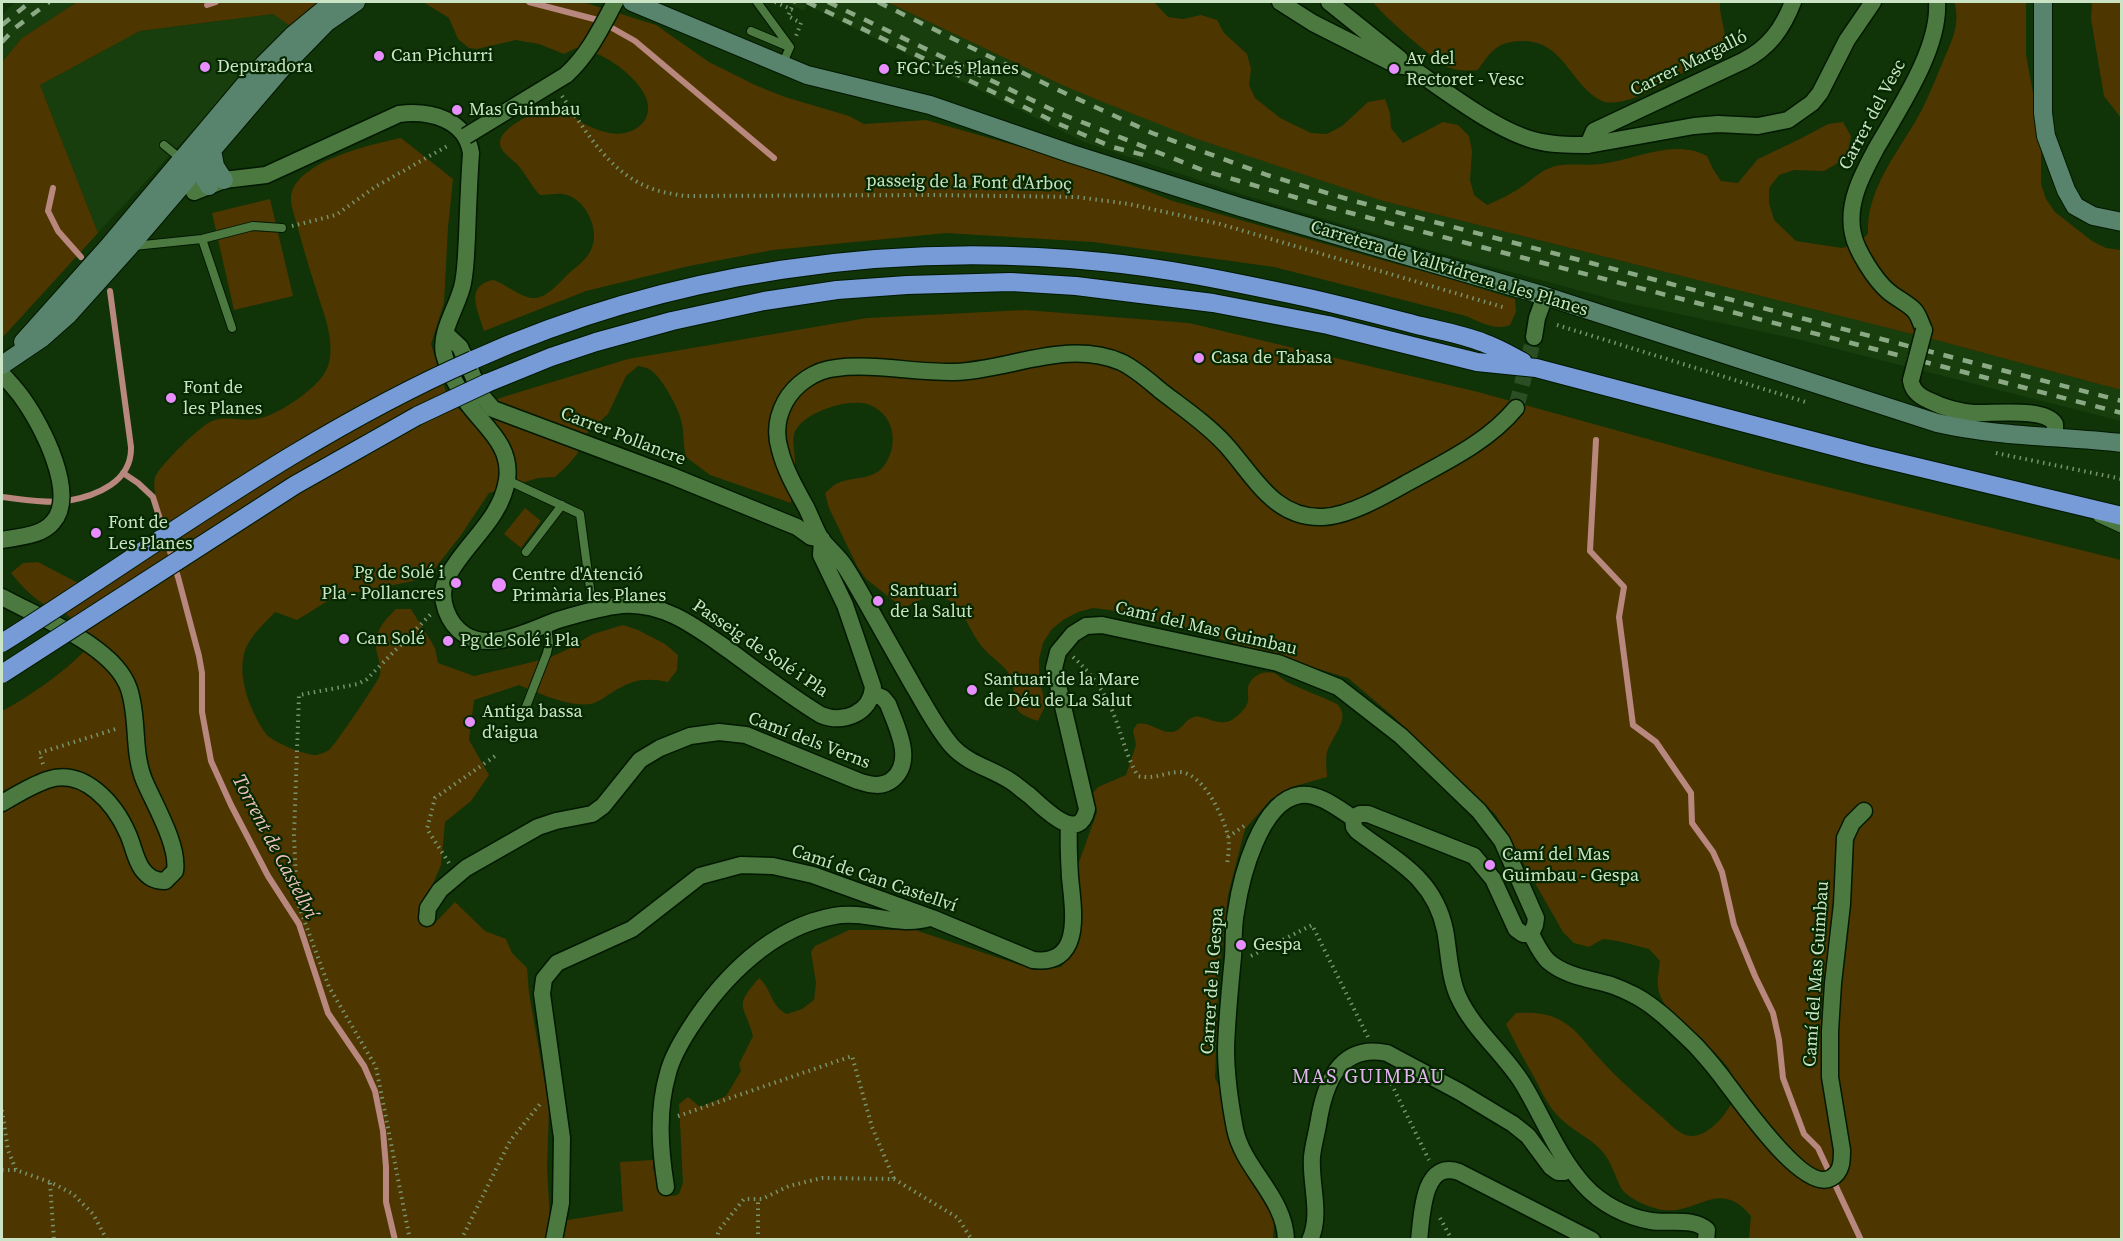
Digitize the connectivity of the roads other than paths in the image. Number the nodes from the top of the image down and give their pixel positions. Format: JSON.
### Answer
{"nodes":[{"id":1,"x":333,"y":2,"type":"edge"},
{"id":2,"x":356,"y":2,"type":"edge"},
{"id":3,"x":615,"y":2,"type":"edge"},
{"id":4,"x":633,"y":2,"type":"edge"},
{"id":5,"x":757,"y":2,"type":"edge"},
{"id":6,"x":1280,"y":2,"type":"edge"},
{"id":7,"x":1329,"y":2,"type":"edge"},
{"id":8,"x":1793,"y":2,"type":"edge"},
{"id":9,"x":1873,"y":2,"type":"edge"},
{"id":10,"x":1937,"y":2,"type":"edge"},
{"id":11,"x":2043,"y":2,"type":"edge"},
{"id":12,"x":750,"y":31,"type":"dead end"},
{"id":13,"x":789,"y":45,"type":"junction"},
{"id":14,"x":782,"y":66,"type":"junction"},
{"id":15,"x":1410,"y":67,"type":"junction"},
{"id":16,"x":466,"y":136,"type":"junction"},
{"id":17,"x":164,"y":145,"type":"dead end"},
{"id":18,"x":1588,"y":145,"type":"junction"},
{"id":19,"x":205,"y":171,"type":"junction"},
{"id":20,"x":2121,"y":222,"type":"edge"},
{"id":21,"x":146,"y":227,"type":"junction"},
{"id":22,"x":282,"y":228,"type":"road end"},
{"id":23,"x":202,"y":239,"type":"junction"},
{"id":24,"x":130,"y":246,"type":"junction"},
{"id":25,"x":1545,"y":296,"type":"junction"},
{"id":26,"x":232,"y":328,"type":"dead end"},
{"id":27,"x":446,"y":334,"type":"junction"},
{"id":28,"x":1534,"y":337,"type":"tunnel mouth"},
{"id":29,"x":4,"y":366,"type":"edge"},
{"id":30,"x":1536,"y":368,"type":"junction"},
{"id":31,"x":1516,"y":408,"type":"tunnel mouth"},
{"id":32,"x":2055,"y":436,"type":"junction"},
{"id":33,"x":2121,"y":442,"type":"edge"},
{"id":34,"x":507,"y":480,"type":"junction"},
{"id":35,"x":562,"y":505,"type":"junction"},
{"id":36,"x":2076,"y":507,"type":"junction"},
{"id":37,"x":2121,"y":516,"type":"edge"},
{"id":38,"x":2121,"y":529,"type":"edge"},
{"id":39,"x":822,"y":539,"type":"junction"},
{"id":40,"x":2,"y":540,"type":"edge"},
{"id":41,"x":526,"y":552,"type":"dead end"},
{"id":42,"x":2,"y":597,"type":"edge"},
{"id":43,"x":593,"y":611,"type":"junction"},
{"id":44,"x":547,"y":625,"type":"junction"},
{"id":45,"x":2,"y":643,"type":"edge"},
{"id":46,"x":2,"y":674,"type":"edge"},
{"id":47,"x":872,"y":693,"type":"junction"},
{"id":48,"x":524,"y":711,"type":"dead end"},
{"id":49,"x":2,"y":802,"type":"edge"},
{"id":50,"x":1864,"y":811,"type":"dead end"},
{"id":51,"x":1353,"y":818,"type":"junction"},
{"id":52,"x":1069,"y":825,"type":"junction"},
{"id":53,"x":427,"y":918,"type":"dead end"},
{"id":54,"x":932,"y":918,"type":"junction"},
{"id":55,"x":1531,"y":934,"type":"junction"},
{"id":56,"x":1570,"y":1168,"type":"junction"},
{"id":57,"x":666,"y":1187,"type":"dead end"},
{"id":58,"x":554,"y":1239,"type":"edge"},
{"id":59,"x":1286,"y":1239,"type":"edge"},
{"id":60,"x":1310,"y":1239,"type":"edge"},
{"id":61,"x":1419,"y":1239,"type":"edge"},
{"id":62,"x":1592,"y":1239,"type":"edge"},
{"id":63,"x":1706,"y":1239,"type":"edge"}],
"edges":[{"from":1,"to":19,"type":"main road"},
{"from":2,"to":19,"type":"main road"},
{"from":3,"to":16,"type":"street","bridge":true},
{"from":4,"to":14,"type":"main road","name":"Carretera de Vallvidrera a les Planes"},
{"from":5,"to":13,"type":"lane"},
{"from":6,"to":15,"type":"street"},
{"from":7,"to":15,"type":"street"},
{"from":8,"to":18,"type":"street","name":"Carrer Margalló"},
{"from":9,"to":18,"type":"street"},
{"from":10,"to":32,"type":"street","name":"Carrer del Vesc","bridge":true},
{"from":11,"to":20,"type":"main road"},
{"from":12,"to":13,"type":"lane"},
{"from":13,"to":14,"type":"lane"},
{"from":14,"to":25,"type":"main road","name":"Carretera de Vallvidrera a les Planes"},
{"from":15,"to":18,"type":"street"},
{"from":16,"to":19,"type":"street"},
{"from":16,"to":27,"type":"street"},
{"from":17,"to":19,"type":"lane"},
{"from":19,"to":21,"type":"main road"},
{"from":19,"to":21,"type":"main road"},
{"from":19,"to":29,"type":"main road"},
{"from":21,"to":24,"type":"main road"},
{"from":22,"to":23,"type":"lane"},
{"from":23,"to":24,"type":"lane"},
{"from":23,"to":26,"type":"lane"},
{"from":24,"to":29,"type":"main road"},
{"from":25,"to":28,"type":"street"},
{"from":25,"to":32,"type":"main road","name":"Carretera de Vallvidrera a les Planes"},
{"from":27,"to":34,"type":"street"},
{"from":27,"to":39,"type":"street","name":"Carrer Pollancre"},
{"from":29,"to":40,"type":"street"},
{"from":30,"to":36,"type":"highway"},
{"from":30,"to":45,"type":"highway","bridge":true},
{"from":30,"to":46,"type":"highway","bridge":true},
{"from":31,"to":39,"type":"street"},
{"from":32,"to":33,"type":"main road","name":"Carretera de Vallvidrera a les Planes"},
{"from":34,"to":35,"type":"lane"},
{"from":34,"to":44,"type":"street","name":"Passeig de Solé i Pla"},
{"from":35,"to":41,"type":"lane"},
{"from":35,"to":43,"type":"lane"},
{"from":36,"to":37,"type":"highway"},
{"from":36,"to":38,"type":"lane"},
{"from":39,"to":47,"type":"street"},
{"from":39,"to":52,"type":"street"},
{"from":42,"to":49,"type":"street"},
{"from":43,"to":44,"type":"street","name":"Passeig de Solé i Pla"},
{"from":43,"to":47,"type":"street","name":"Passeig de Solé i Pla"},
{"from":44,"to":48,"type":"lane"},
{"from":47,"to":53,"type":"street","name":"Camí dels Verns"},
{"from":50,"to":55,"type":"street","name":"Camí del Mas Guimbau"},
{"from":51,"to":55,"type":"street"},
{"from":51,"to":56,"type":"street"},
{"from":51,"to":59,"type":"street","name":"Carrer de la Gespa"},
{"from":52,"to":54,"type":"street","name":"Camí de Can Castellví"},
{"from":52,"to":55,"type":"street","name":"Camí del Mas Guimbau"},
{"from":54,"to":57,"type":"street"},
{"from":54,"to":58,"type":"street","name":"Camí de Can Castellví"},
{"from":56,"to":60,"type":"street"},
{"from":56,"to":63,"type":"street"},
{"from":61,"to":62,"type":"street"}]}
